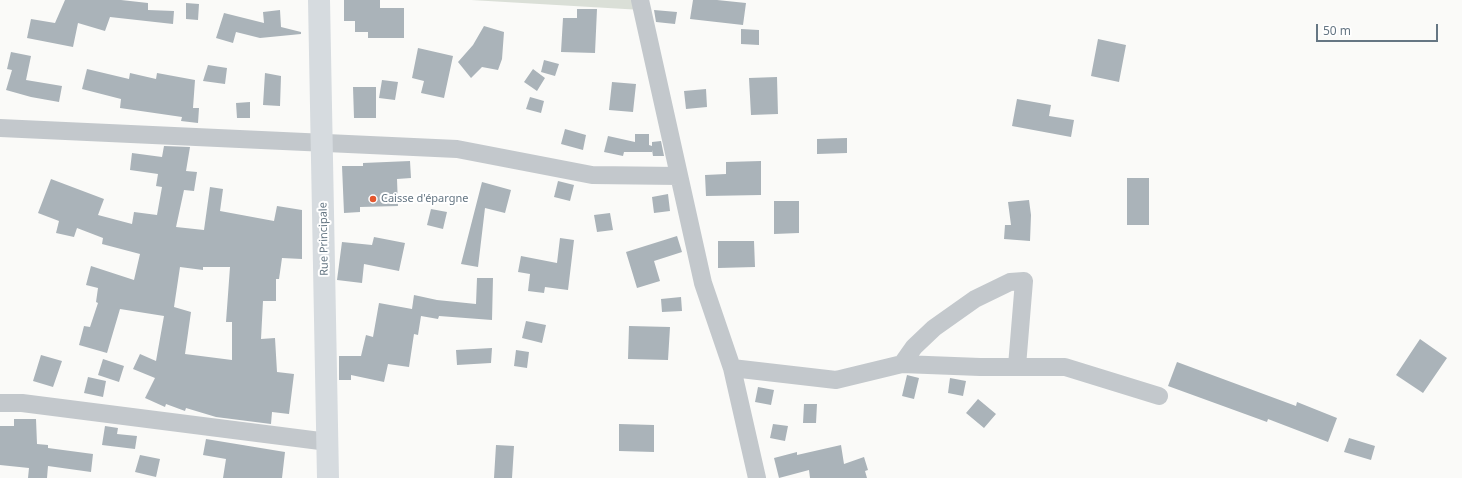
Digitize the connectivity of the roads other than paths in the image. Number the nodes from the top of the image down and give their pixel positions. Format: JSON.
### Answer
{"nodes":[{"id":1,"x":319,"y":0,"type":"edge"},
{"id":2,"x":640,"y":0,"type":"edge"},
{"id":3,"x":0,"y":128,"type":"edge"},
{"id":4,"x":323,"y":142,"type":"junction"},
{"id":5,"x":679,"y":176,"type":"junction"},
{"id":6,"x":902,"y":364,"type":"junction"},
{"id":7,"x":1017,"y":366,"type":"junction"},
{"id":8,"x":732,"y":368,"type":"junction"},
{"id":9,"x":1159,"y":396,"type":"dead end"},
{"id":10,"x":0,"y":403,"type":"edge"},
{"id":11,"x":328,"y":442,"type":"junction"},
{"id":12,"x":328,"y":478,"type":"edge"},
{"id":13,"x":757,"y":478,"type":"edge"}],
"edges":[{"from":1,"to":4,"type":"main road","name":"Rue Principale"},
{"from":2,"to":5,"type":"street"},
{"from":3,"to":4,"type":"street"},
{"from":4,"to":5,"type":"street"},
{"from":4,"to":11,"type":"main road","name":"Rue Principale"},
{"from":5,"to":8,"type":"street"},
{"from":6,"to":7,"type":"street"},
{"from":6,"to":7,"type":"street"},
{"from":6,"to":8,"type":"street"},
{"from":7,"to":9,"type":"street"},
{"from":8,"to":13,"type":"street"},
{"from":10,"to":11,"type":"street"},
{"from":11,"to":12,"type":"main road","name":"Rue Principale"}]}
